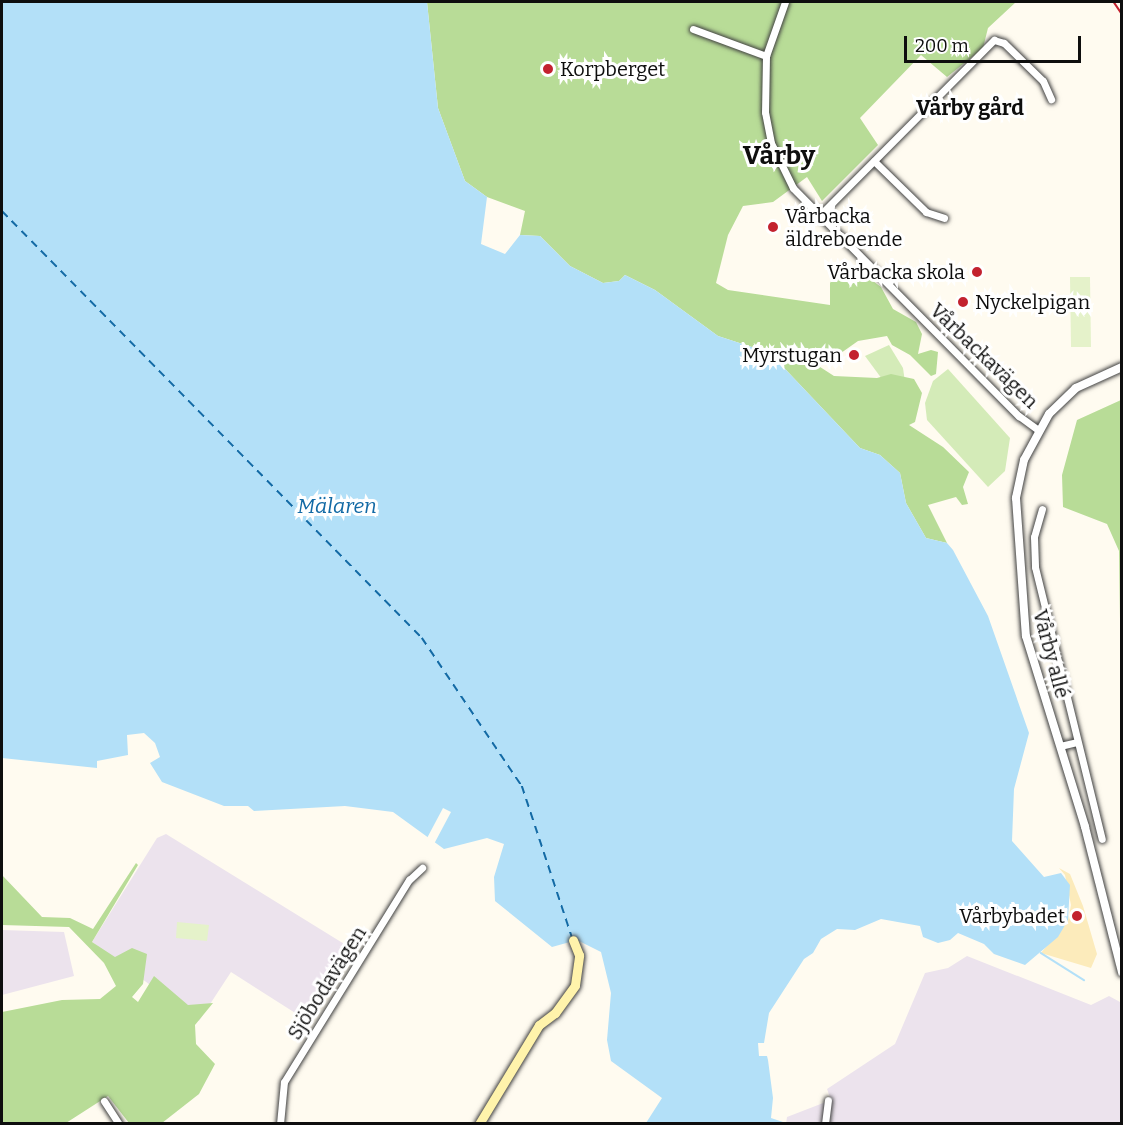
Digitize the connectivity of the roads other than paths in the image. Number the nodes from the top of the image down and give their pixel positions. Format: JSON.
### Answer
{"nodes":[{"id":1,"x":785,"y":2,"type":"edge"},
{"id":2,"x":693,"y":29,"type":"dead end"},
{"id":3,"x":766,"y":57,"type":"junction"},
{"id":4,"x":1051,"y":99,"type":"dead end"},
{"id":5,"x":874,"y":161,"type":"junction"},
{"id":6,"x":818,"y":217,"type":"junction"},
{"id":7,"x":944,"y":218,"type":"dead end"},
{"id":8,"x":1122,"y":367,"type":"edge"},
{"id":9,"x":1038,"y":430,"type":"junction"},
{"id":10,"x":1042,"y":509,"type":"dead end"},
{"id":11,"x":1035,"y":567,"type":"junction"},
{"id":12,"x":1019,"y":568,"type":"junction"},
{"id":13,"x":1077,"y":742,"type":"junction"},
{"id":14,"x":1060,"y":746,"type":"junction"},
{"id":15,"x":1102,"y":839,"type":"dead end"},
{"id":16,"x":422,"y":868,"type":"dead end"},
{"id":17,"x":573,"y":940,"type":"dead end"},
{"id":18,"x":1122,"y":972,"type":"edge"},
{"id":19,"x":828,"y":1100,"type":"dead end"},
{"id":20,"x":104,"y":1101,"type":"dead end"},
{"id":21,"x":119,"y":1124,"type":"edge"},
{"id":22,"x":280,"y":1124,"type":"edge"},
{"id":23,"x":479,"y":1124,"type":"edge"},
{"id":24,"x":825,"y":1124,"type":"edge"}],
"edges":[{"from":1,"to":3,"type":"street","name":"Vårbackavägen"},
{"from":2,"to":3,"type":"street"},
{"from":3,"to":6,"type":"street","name":"Vårbackavägen"},
{"from":4,"to":5,"type":"street"},
{"from":5,"to":6,"type":"street"},
{"from":5,"to":7,"type":"street"},
{"from":6,"to":9,"type":"street","name":"Vårbackavägen"},
{"from":8,"to":9,"type":"street","name":"Vårby allé"},
{"from":9,"to":12,"type":"street","name":"Vårby allé"},
{"from":10,"to":11,"type":"street","name":"Vårby allé"},
{"from":11,"to":12,"type":"street"},
{"from":11,"to":13,"type":"street","name":"Vårby allé"},
{"from":12,"to":14,"type":"street","name":"Vårby allé"},
{"from":13,"to":14,"type":"street"},
{"from":13,"to":15,"type":"street","name":"Vårby allé"},
{"from":14,"to":18,"type":"street","name":"Vårby allé"},
{"from":16,"to":22,"type":"street","name":"Sjöbodavägen"},
{"from":17,"to":23,"type":"main road"},
{"from":19,"to":24,"type":"street"},
{"from":20,"to":21,"type":"street"}]}
